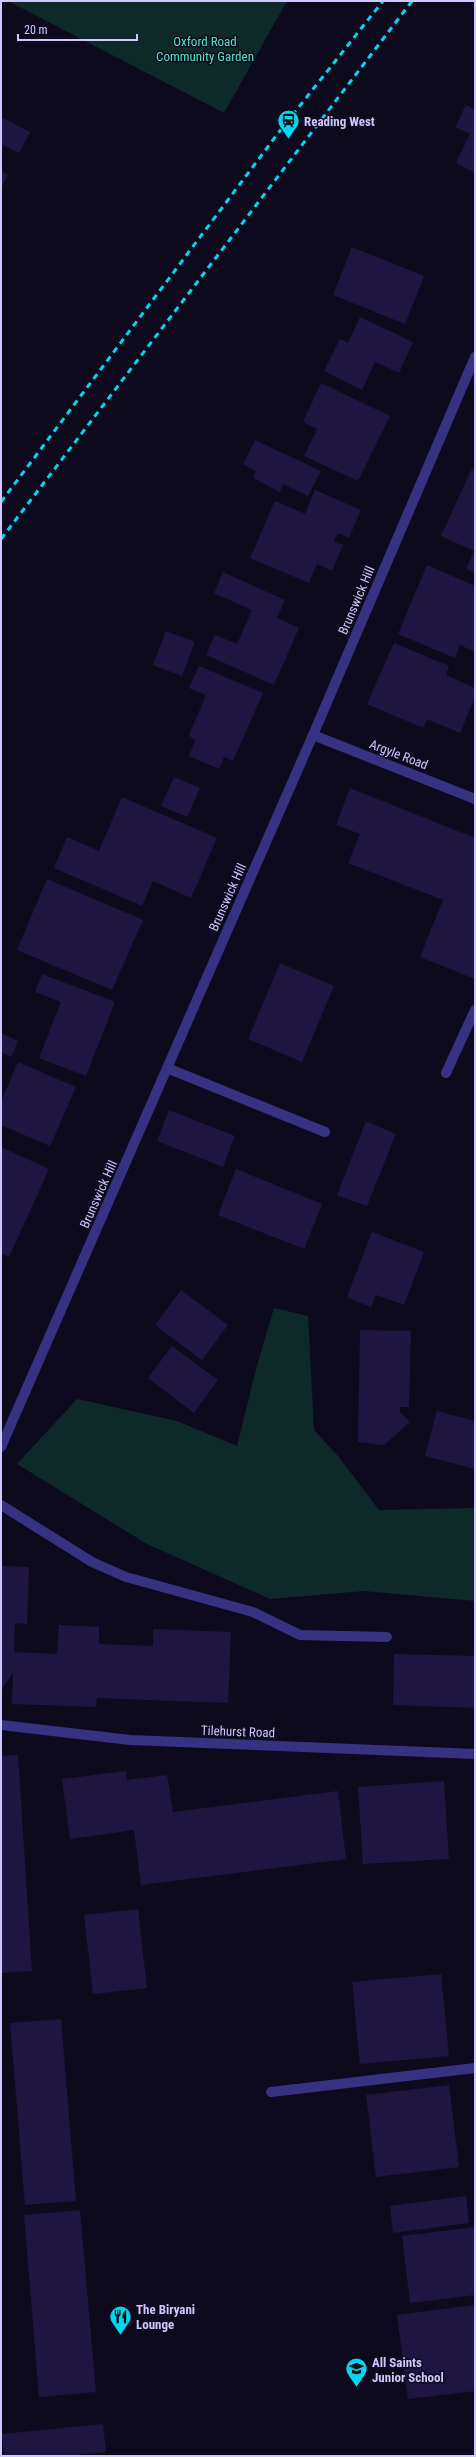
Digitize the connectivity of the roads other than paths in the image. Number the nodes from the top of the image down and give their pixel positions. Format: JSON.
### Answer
{"nodes":[{"id":1,"x":475,"y":357,"type":"edge"},
{"id":2,"x":313,"y":735,"type":"junction"},
{"id":3,"x":475,"y":799,"type":"edge"},
{"id":4,"x":475,"y":1010,"type":"edge"},
{"id":5,"x":167,"y":1068,"type":"junction"},
{"id":6,"x":446,"y":1073,"type":"dead end"},
{"id":7,"x":325,"y":1132,"type":"dead end"},
{"id":8,"x":1,"y":1447,"type":"edge"},
{"id":9,"x":1,"y":1505,"type":"edge"},
{"id":10,"x":387,"y":1637,"type":"dead end"},
{"id":11,"x":1,"y":1725,"type":"edge"},
{"id":12,"x":475,"y":1754,"type":"edge"},
{"id":13,"x":475,"y":2068,"type":"edge"},
{"id":14,"x":271,"y":2092,"type":"dead end"}],
"edges":[{"from":1,"to":2,"type":"street","name":"Brunswick Hill"},
{"from":2,"to":3,"type":"street","name":"Argyle Road"},
{"from":2,"to":5,"type":"street","name":"Brunswick Hill"},
{"from":4,"to":6,"type":"street"},
{"from":5,"to":7,"type":"street"},
{"from":5,"to":8,"type":"street","name":"Brunswick Hill"},
{"from":9,"to":10,"type":"street"},
{"from":11,"to":12,"type":"street","name":"Tilehurst Road"},
{"from":13,"to":14,"type":"street"}]}
